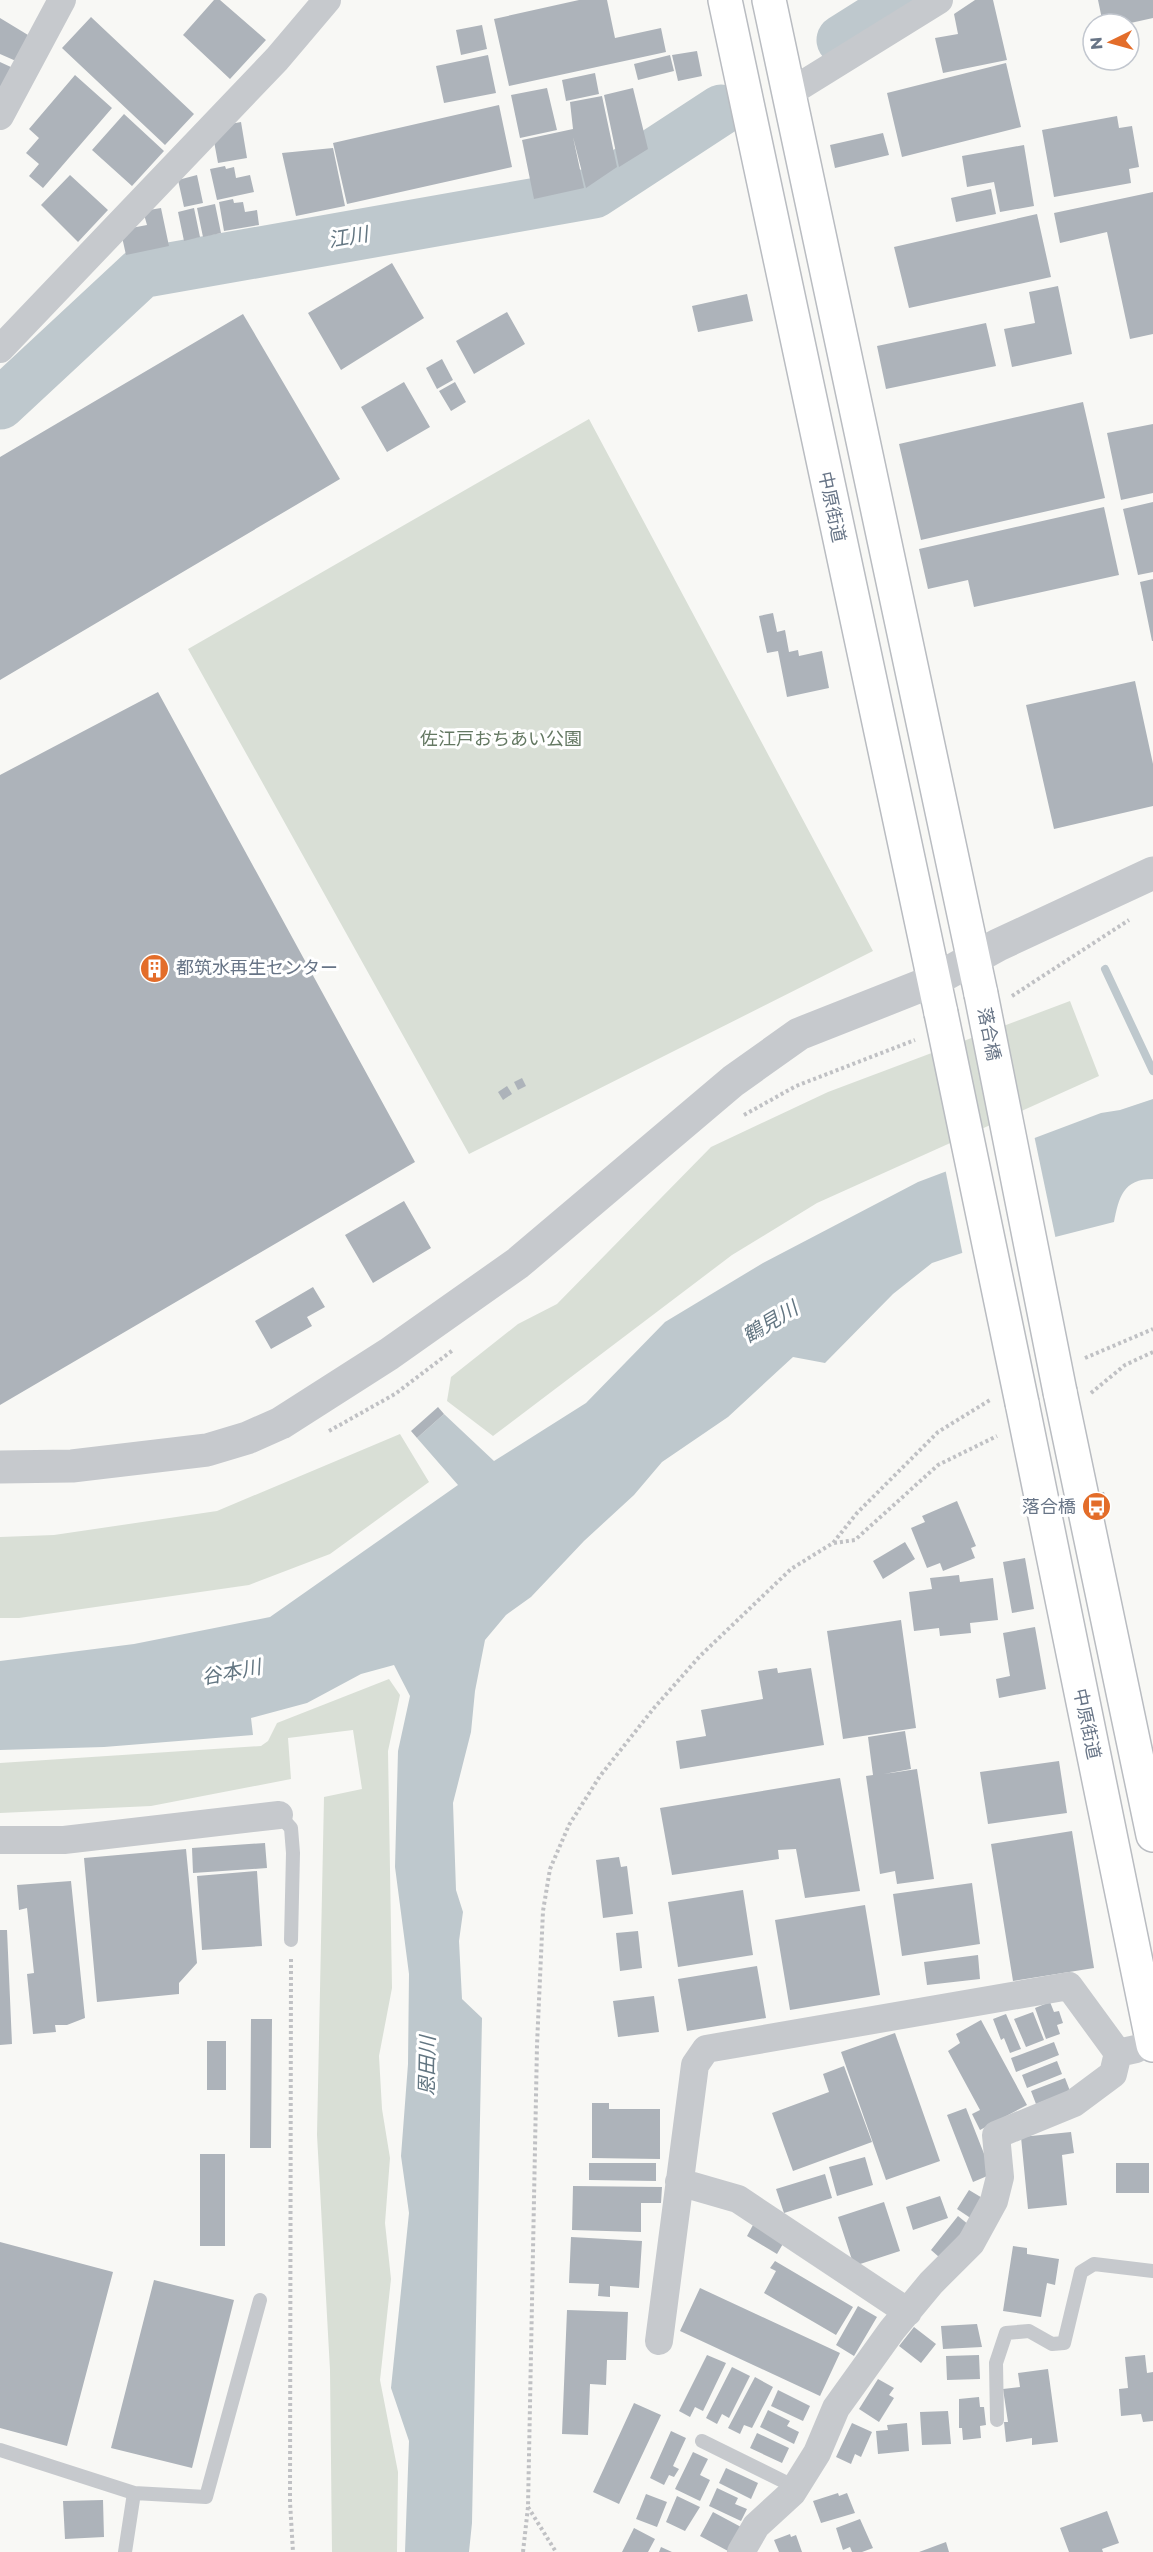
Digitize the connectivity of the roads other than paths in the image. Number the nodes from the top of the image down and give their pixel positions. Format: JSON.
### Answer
{"nodes":[{"id":1,"x":62,"y":0,"type":"edge"},
{"id":2,"x":327,"y":0,"type":"edge"},
{"id":3,"x":725,"y":0,"type":"edge"},
{"id":4,"x":769,"y":0,"type":"edge"},
{"id":5,"x":939,"y":0,"type":"edge"},
{"id":6,"x":789,"y":93,"type":"junction"},
{"id":7,"x":0,"y":116,"type":"edge"},
{"id":8,"x":0,"y":349,"type":"edge"},
{"id":9,"x":1153,"y":873,"type":"edge"},
{"id":10,"x":974,"y":959,"type":"junction"},
{"id":11,"x":933,"y":981,"type":"junction"},
{"id":12,"x":0,"y":1467,"type":"edge"},
{"id":13,"x":279,"y":1815,"type":"joint"},
{"id":14,"x":1153,"y":1835,"type":"edge"},
{"id":15,"x":0,"y":1840,"type":"edge"},
{"id":16,"x":291,"y":1940,"type":"road end"},
{"id":17,"x":1153,"y":2045,"type":"edge"},
{"id":18,"x":1118,"y":2053,"type":"junction"},
{"id":19,"x":679,"y":2182,"type":"junction"},
{"id":20,"x":1153,"y":2271,"type":"edge"},
{"id":21,"x":260,"y":2300,"type":"dead end"},
{"id":22,"x":908,"y":2312,"type":"junction"},
{"id":23,"x":659,"y":2341,"type":"dead end"},
{"id":24,"x":997,"y":2420,"type":"dead end"},
{"id":25,"x":702,"y":2441,"type":"dead end"},
{"id":26,"x":0,"y":2450,"type":"edge"},
{"id":27,"x":795,"y":2487,"type":"junction"},
{"id":28,"x":134,"y":2493,"type":"junction"},
{"id":29,"x":125,"y":2552,"type":"edge"},
{"id":30,"x":741,"y":2552,"type":"edge"}],
"edges":[{"from":1,"to":7,"type":"street"},
{"from":2,"to":8,"type":"street"},
{"from":3,"to":11,"type":"main road","name":"中原街道"},
{"from":4,"to":6,"type":"main road"},
{"from":5,"to":6,"type":"street"},
{"from":6,"to":10,"type":"main road"},
{"from":9,"to":10,"type":"street"},
{"from":10,"to":11,"type":"street"},
{"from":10,"to":14,"type":"main road","name":"落合橋","bridge":true},
{"from":11,"to":12,"type":"street"},
{"from":11,"to":17,"type":"main road","name":"中原街道","bridge":true},
{"from":13,"to":15,"type":"street"},
{"from":13,"to":16,"type":"lane"},
{"from":17,"to":18,"type":"street"},
{"from":18,"to":19,"type":"street"},
{"from":18,"to":22,"type":"street"},
{"from":19,"to":22,"type":"street"},
{"from":19,"to":23,"type":"street"},
{"from":20,"to":24,"type":"lane"},
{"from":21,"to":28,"type":"lane"},
{"from":22,"to":27,"type":"street"},
{"from":25,"to":27,"type":"lane"},
{"from":26,"to":28,"type":"lane"},
{"from":27,"to":30,"type":"street"},
{"from":28,"to":29,"type":"lane"}]}
